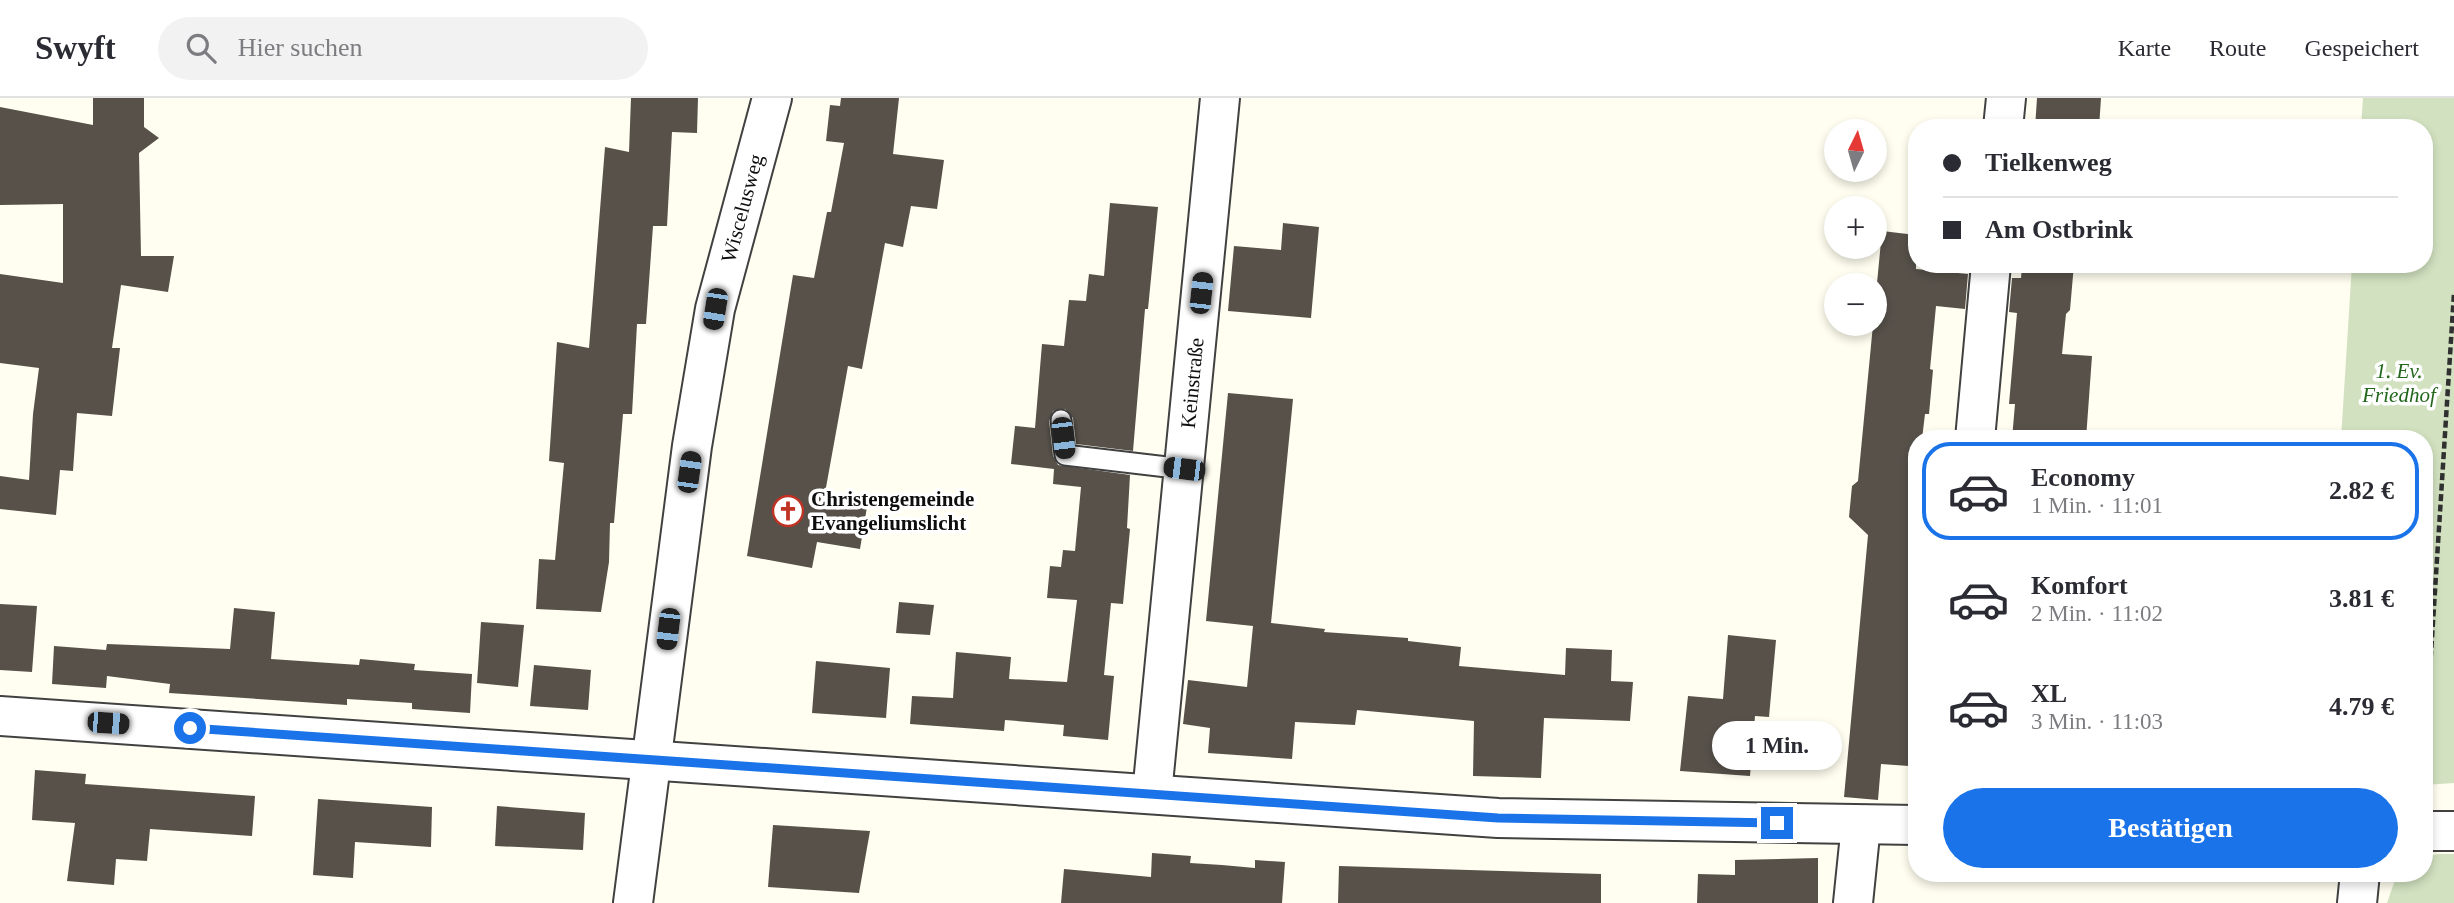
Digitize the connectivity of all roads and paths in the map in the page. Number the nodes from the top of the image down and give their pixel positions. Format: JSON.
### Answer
{"nodes":[{"id":1,"x":772,"y":98,"type":"edge"},
{"id":2,"x":1220,"y":98,"type":"edge"},
{"id":3,"x":2006,"y":98,"type":"edge"},
{"id":4,"x":2004,"y":119,"type":"edge"},
{"id":5,"x":1990,"y":273,"type":"edge"},
{"id":6,"x":2454,"y":293,"type":"edge"},
{"id":7,"x":1061,"y":420,"type":"dead end"},
{"id":8,"x":1976,"y":430,"type":"edge"},
{"id":9,"x":1184,"y":469,"type":"junction"},
{"id":10,"x":2433,"y":622,"type":"edge"},
{"id":11,"x":0,"y":716,"type":"edge"},
{"id":12,"x":651,"y":759,"type":"junction"},
{"id":13,"x":1152,"y":794,"type":"junction"},
{"id":14,"x":1861,"y":825,"type":"junction"},
{"id":15,"x":1908,"y":825,"type":"edge"},
{"id":16,"x":2433,"y":831,"type":"edge"},
{"id":17,"x":2454,"y":831,"type":"edge"},
{"id":18,"x":2359,"y":882,"type":"edge"},
{"id":19,"x":632,"y":903,"type":"edge"},
{"id":20,"x":1853,"y":903,"type":"edge"},
{"id":21,"x":2357,"y":903,"type":"edge"}],
"edges":[{"from":1,"to":12,"type":"street","name":"Wiscelusweg"},
{"from":2,"to":9,"type":"street","name":"Keinstraße"},
{"from":3,"to":4,"type":"street"},
{"from":5,"to":8,"type":"street"},
{"from":6,"to":10,"type":"path"},
{"from":7,"to":9,"type":"lane"},
{"from":9,"to":13,"type":"street","name":"Keinstraße"},
{"from":11,"to":12,"type":"street"},
{"from":12,"to":13,"type":"street"},
{"from":12,"to":19,"type":"street","name":"Wiscelusweg"},
{"from":13,"to":14,"type":"street"},
{"from":14,"to":15,"type":"street"},
{"from":14,"to":20,"type":"street"},
{"from":16,"to":17,"type":"street"},
{"from":18,"to":21,"type":"street"}]}
